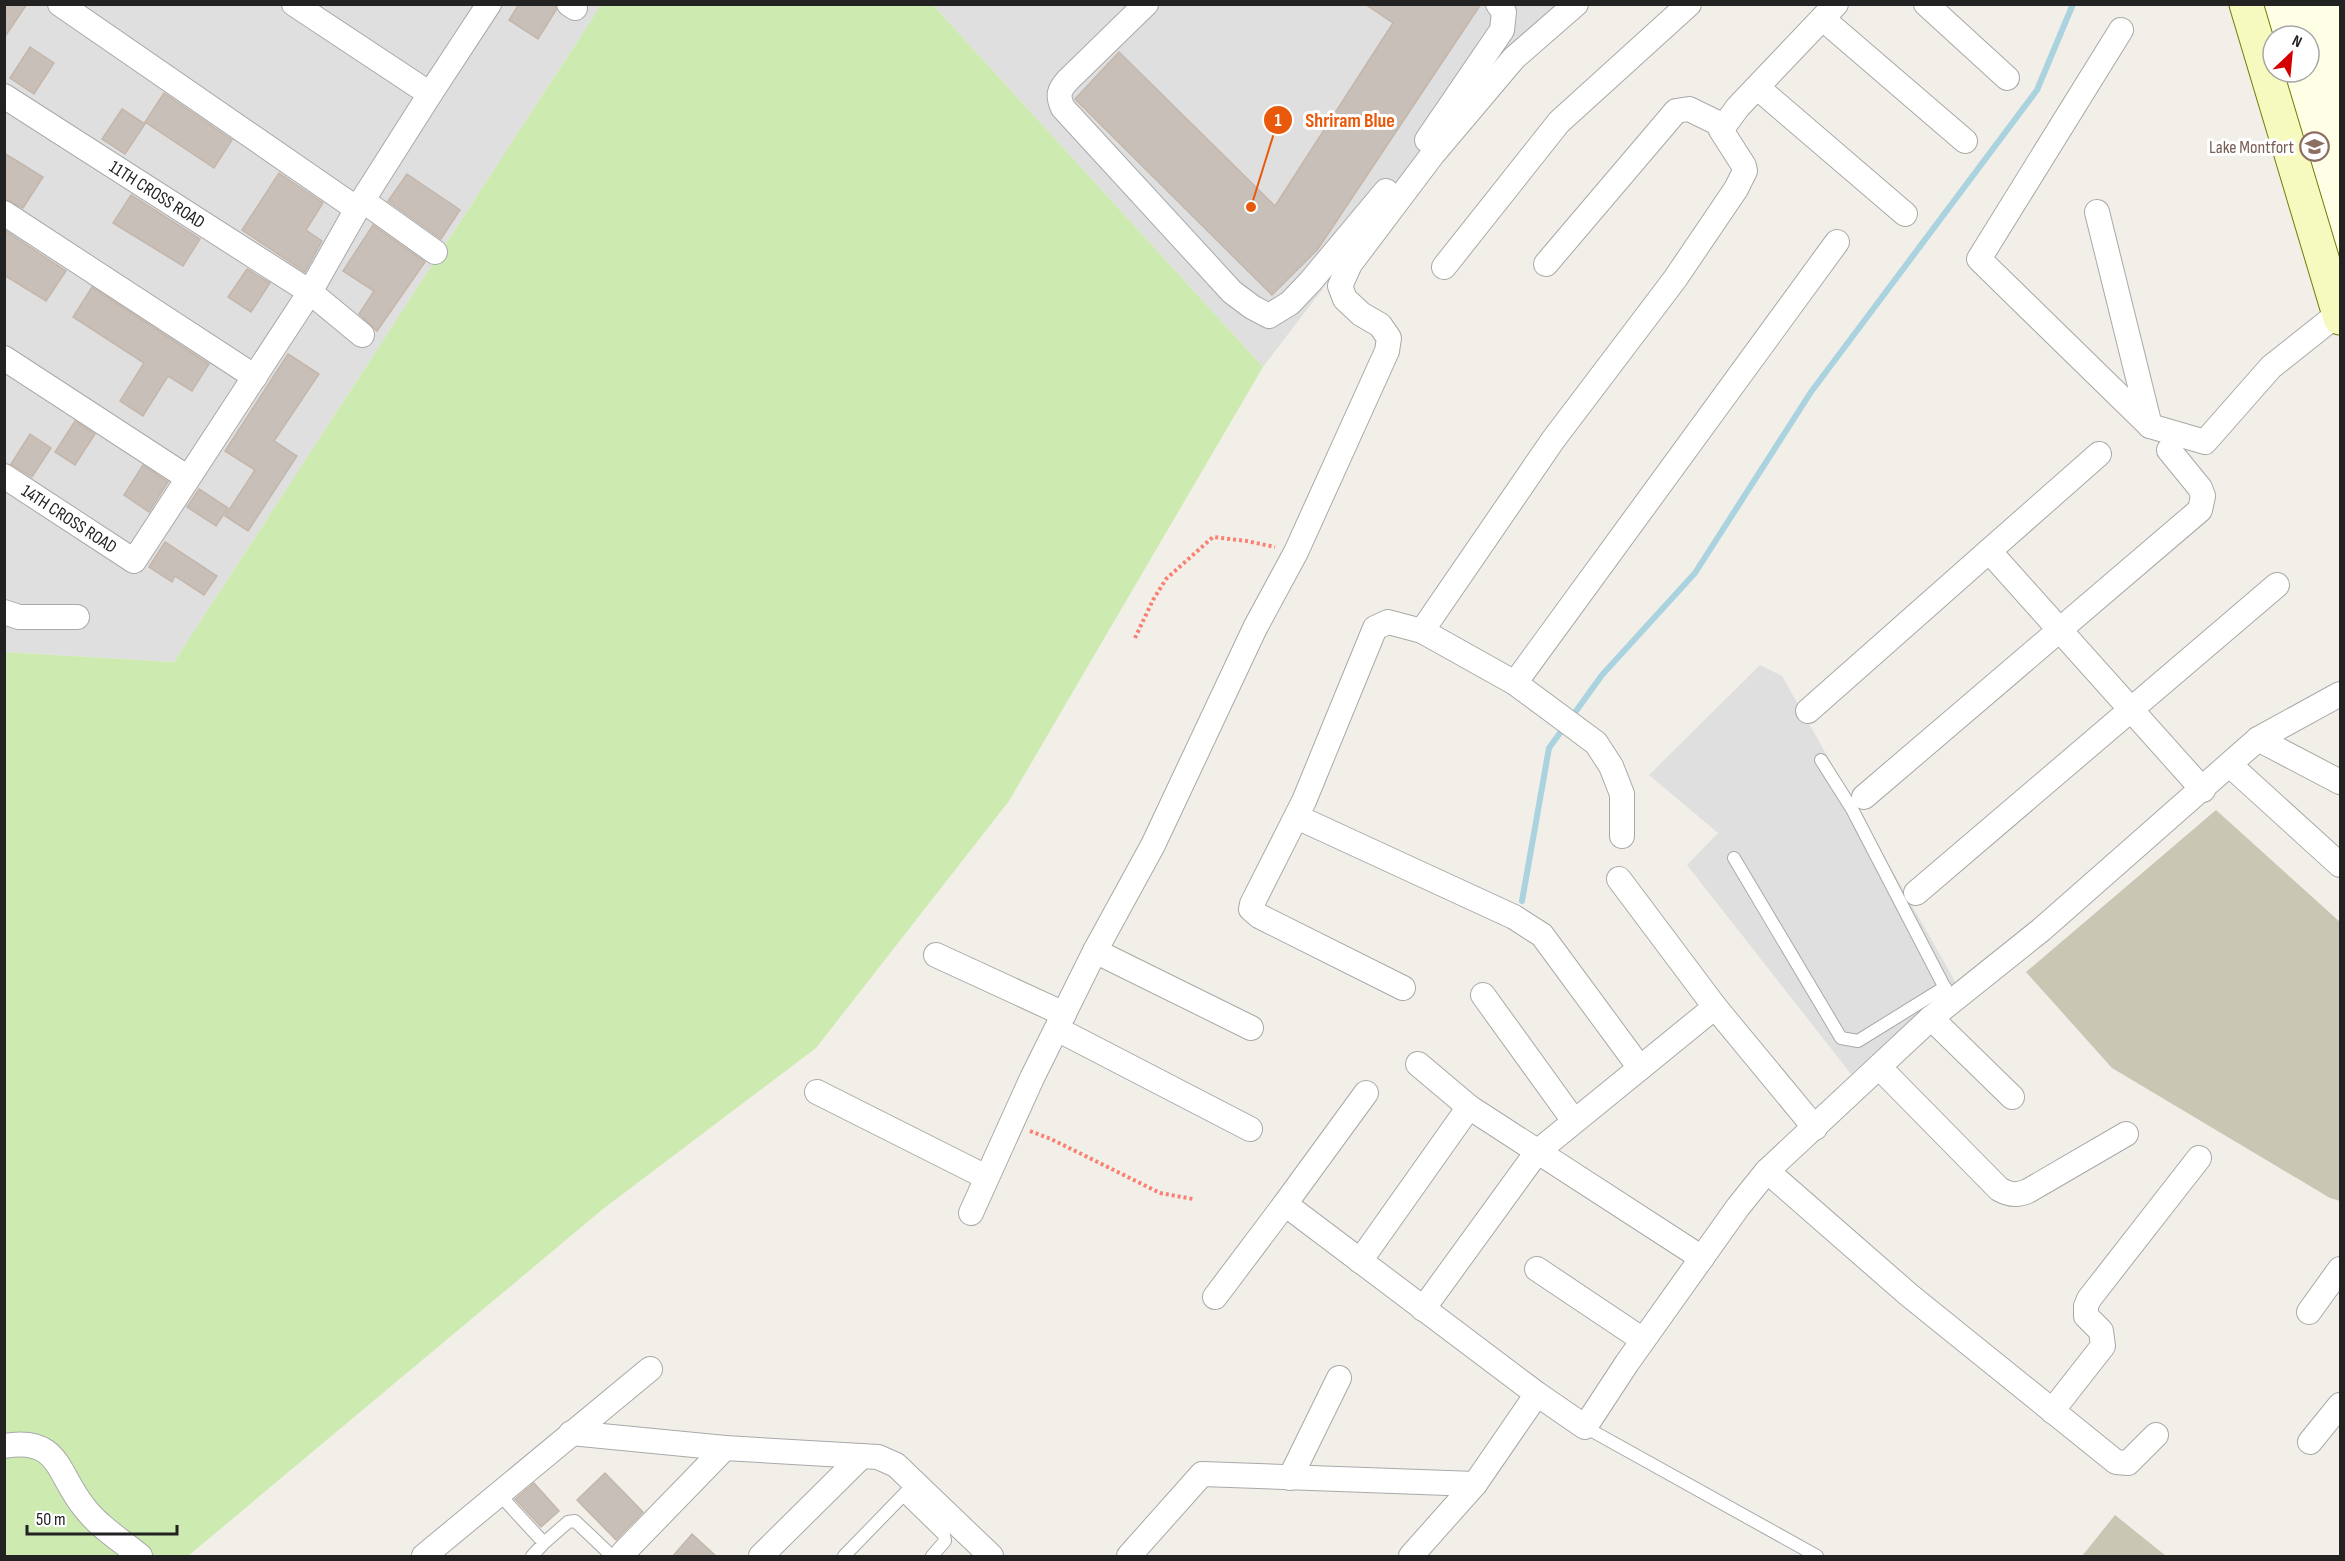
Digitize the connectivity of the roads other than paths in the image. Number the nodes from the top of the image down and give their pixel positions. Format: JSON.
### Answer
{"nodes":[{"id":1,"x":60,"y":4,"type":"edge"},
{"id":2,"x":294,"y":4,"type":"edge"},
{"id":3,"x":489,"y":4,"type":"edge"},
{"id":4,"x":1146,"y":4,"type":"edge"},
{"id":5,"x":1498,"y":4,"type":"edge"},
{"id":6,"x":1576,"y":4,"type":"edge"},
{"id":7,"x":1689,"y":4,"type":"edge"},
{"id":8,"x":1926,"y":4,"type":"edge"},
{"id":9,"x":2247,"y":4,"type":"edge"},
{"id":10,"x":1829,"y":12,"type":"edge"},
{"id":11,"x":2121,"y":30,"type":"dead end"},
{"id":12,"x":2007,"y":78,"type":"dead end"},
{"id":13,"x":1758,"y":88,"type":"junction"},
{"id":14,"x":430,"y":94,"type":"junction"},
{"id":15,"x":4,"y":96,"type":"edge"},
{"id":16,"x":1724,"y":126,"type":"junction"},
{"id":17,"x":1965,"y":141,"type":"dead end"},
{"id":18,"x":360,"y":205,"type":"junction"},
{"id":19,"x":2097,"y":212,"type":"dead end"},
{"id":20,"x":4,"y":213,"type":"edge"},
{"id":21,"x":1905,"y":214,"type":"dead end"},
{"id":22,"x":1837,"y":242,"type":"dead end"},
{"id":23,"x":435,"y":252,"type":"dead end"},
{"id":24,"x":1546,"y":264,"type":"dead end"},
{"id":25,"x":1444,"y":267,"type":"dead end"},
{"id":26,"x":310,"y":292,"type":"junction"},
{"id":27,"x":2340,"y":316,"type":"edge"},
{"id":28,"x":362,"y":335,"type":"dead end"},
{"id":29,"x":4,"y":358,"type":"edge"},
{"id":30,"x":255,"y":377,"type":"junction"},
{"id":31,"x":2150,"y":426,"type":"junction"},
{"id":32,"x":2169,"y":450,"type":"dead end"},
{"id":33,"x":2099,"y":454,"type":"dead end"},
{"id":34,"x":4,"y":476,"type":"edge"},
{"id":35,"x":188,"y":478,"type":"junction"},
{"id":36,"x":1989,"y":551,"type":"junction"},
{"id":37,"x":2277,"y":585,"type":"dead end"},
{"id":38,"x":4,"y":612,"type":"edge"},
{"id":39,"x":77,"y":617,"type":"dead end"},
{"id":40,"x":2059,"y":628,"type":"junction"},
{"id":41,"x":1422,"y":631,"type":"junction"},
{"id":42,"x":1515,"y":683,"type":"junction"},
{"id":43,"x":2340,"y":694,"type":"edge"},
{"id":44,"x":2131,"y":710,"type":"junction"},
{"id":45,"x":1808,"y":711,"type":"dead end"},
{"id":46,"x":2258,"y":739,"type":"junction"},
{"id":47,"x":1821,"y":760,"type":"dead end"},
{"id":48,"x":2230,"y":765,"type":"junction"},
{"id":49,"x":2340,"y":782,"type":"edge"},
{"id":50,"x":2203,"y":790,"type":"junction"},
{"id":51,"x":1864,"y":797,"type":"dead end"},
{"id":52,"x":1297,"y":817,"type":"junction"},
{"id":53,"x":1622,"y":836,"type":"dead end"},
{"id":54,"x":1734,"y":858,"type":"dead end"},
{"id":55,"x":2340,"y":865,"type":"edge"},
{"id":56,"x":1619,"y":879,"type":"dead end"},
{"id":57,"x":1916,"y":893,"type":"dead end"},
{"id":58,"x":1095,"y":951,"type":"junction"},
{"id":59,"x":936,"y":955,"type":"dead end"},
{"id":60,"x":1403,"y":988,"type":"dead end"},
{"id":61,"x":1948,"y":994,"type":"junction"},
{"id":62,"x":1483,"y":995,"type":"dead end"},
{"id":63,"x":1715,"y":1007,"type":"junction"},
{"id":64,"x":1931,"y":1018,"type":"junction"},
{"id":65,"x":1060,"y":1021,"type":"junction"},
{"id":66,"x":1251,"y":1028,"type":"dead end"},
{"id":67,"x":1418,"y":1064,"type":"dead end"},
{"id":68,"x":1640,"y":1068,"type":"junction"},
{"id":69,"x":1879,"y":1068,"type":"junction"},
{"id":70,"x":817,"y":1092,"type":"dead end"},
{"id":71,"x":1366,"y":1093,"type":"dead end"},
{"id":72,"x":2012,"y":1097,"type":"dead end"},
{"id":73,"x":1469,"y":1107,"type":"junction"},
{"id":74,"x":1574,"y":1121,"type":"junction"},
{"id":75,"x":1815,"y":1128,"type":"junction"},
{"id":76,"x":1250,"y":1129,"type":"dead end"},
{"id":77,"x":2126,"y":1134,"type":"dead end"},
{"id":78,"x":1537,"y":1152,"type":"junction"},
{"id":79,"x":2199,"y":1158,"type":"dead end"},
{"id":80,"x":1767,"y":1172,"type":"junction"},
{"id":81,"x":986,"y":1177,"type":"junction"},
{"id":82,"x":1285,"y":1204,"type":"junction"},
{"id":83,"x":971,"y":1213,"type":"dead end"},
{"id":84,"x":1702,"y":1258,"type":"junction"},
{"id":85,"x":1360,"y":1261,"type":"junction"},
{"id":86,"x":1537,"y":1269,"type":"dead end"},
{"id":87,"x":2340,"y":1269,"type":"edge"},
{"id":88,"x":1215,"y":1297,"type":"dead end"},
{"id":89,"x":1423,"y":1309,"type":"junction"},
{"id":90,"x":2309,"y":1312,"type":"dead end"},
{"id":91,"x":1643,"y":1340,"type":"junction"},
{"id":92,"x":650,"y":1369,"type":"dead end"},
{"id":93,"x":1339,"y":1378,"type":"dead end"},
{"id":94,"x":1537,"y":1394,"type":"junction"},
{"id":95,"x":2340,"y":1405,"type":"edge"},
{"id":96,"x":2052,"y":1411,"type":"junction"},
{"id":97,"x":1585,"y":1427,"type":"junction"},
{"id":98,"x":571,"y":1433,"type":"junction"},
{"id":99,"x":2156,"y":1435,"type":"dead end"},
{"id":100,"x":2310,"y":1442,"type":"dead end"},
{"id":101,"x":4,"y":1446,"type":"edge"},
{"id":102,"x":725,"y":1448,"type":"junction"},
{"id":103,"x":862,"y":1456,"type":"junction"},
{"id":104,"x":1290,"y":1478,"type":"junction"},
{"id":105,"x":1475,"y":1484,"type":"junction"},
{"id":106,"x":909,"y":1489,"type":"junction"},
{"id":107,"x":499,"y":1494,"type":"junction"},
{"id":108,"x":940,"y":1518,"type":"junction"},
{"id":109,"x":544,"y":1543,"type":"junction"},
{"id":110,"x":618,"y":1555,"type":"edge"},
{"id":111,"x":140,"y":1557,"type":"edge"},
{"id":112,"x":424,"y":1557,"type":"edge"},
{"id":113,"x":532,"y":1557,"type":"edge"},
{"id":114,"x":761,"y":1557,"type":"edge"},
{"id":115,"x":844,"y":1557,"type":"edge"},
{"id":116,"x":932,"y":1557,"type":"edge"},
{"id":117,"x":991,"y":1557,"type":"edge"},
{"id":118,"x":1129,"y":1557,"type":"edge"},
{"id":119,"x":1412,"y":1557,"type":"edge"},
{"id":120,"x":1817,"y":1557,"type":"edge"}],
"edges":[{"from":1,"to":18,"type":"street"},
{"from":2,"to":14,"type":"street"},
{"from":3,"to":14,"type":"street"},
{"from":4,"to":5,"type":"street"},
{"from":6,"to":58,"type":"street"},
{"from":7,"to":25,"type":"street"},
{"from":8,"to":12,"type":"street"},
{"from":9,"to":27,"type":"street"},
{"from":10,"to":13,"type":"street"},
{"from":10,"to":17,"type":"street"},
{"from":11,"to":31,"type":"street"},
{"from":13,"to":16,"type":"street"},
{"from":13,"to":21,"type":"street"},
{"from":14,"to":18,"type":"street"},
{"from":15,"to":26,"type":"street","name":"11TH CROSS ROAD"},
{"from":16,"to":24,"type":"street"},
{"from":16,"to":41,"type":"street"},
{"from":18,"to":23,"type":"street"},
{"from":18,"to":26,"type":"street"},
{"from":19,"to":31,"type":"street"},
{"from":20,"to":30,"type":"street"},
{"from":22,"to":42,"type":"street"},
{"from":26,"to":28,"type":"street","name":"11TH CROSS ROAD"},
{"from":26,"to":30,"type":"street"},
{"from":27,"to":31,"type":"street"},
{"from":29,"to":35,"type":"street"},
{"from":30,"to":35,"type":"street"},
{"from":32,"to":40,"type":"street"},
{"from":33,"to":36,"type":"street"},
{"from":34,"to":35,"type":"street","name":"14TH CROSS ROAD"},
{"from":36,"to":40,"type":"street"},
{"from":36,"to":45,"type":"street"},
{"from":37,"to":44,"type":"street"},
{"from":38,"to":39,"type":"street"},
{"from":40,"to":44,"type":"street"},
{"from":40,"to":51,"type":"street"},
{"from":41,"to":42,"type":"street"},
{"from":41,"to":52,"type":"street"},
{"from":42,"to":53,"type":"street"},
{"from":43,"to":46,"type":"street"},
{"from":44,"to":50,"type":"street"},
{"from":44,"to":57,"type":"street"},
{"from":46,"to":48,"type":"street"},
{"from":46,"to":49,"type":"street"},
{"from":47,"to":61,"type":"lane"},
{"from":48,"to":50,"type":"street"},
{"from":48,"to":55,"type":"street"},
{"from":50,"to":61,"type":"street"},
{"from":52,"to":60,"type":"street"},
{"from":52,"to":68,"type":"street"},
{"from":54,"to":61,"type":"lane"},
{"from":56,"to":63,"type":"street"},
{"from":58,"to":65,"type":"street"},
{"from":58,"to":66,"type":"street"},
{"from":59,"to":65,"type":"street"},
{"from":61,"to":64,"type":"street"},
{"from":62,"to":74,"type":"street"},
{"from":63,"to":68,"type":"street"},
{"from":63,"to":75,"type":"street"},
{"from":64,"to":69,"type":"street"},
{"from":64,"to":72,"type":"street"},
{"from":65,"to":76,"type":"street"},
{"from":65,"to":81,"type":"street"},
{"from":67,"to":73,"type":"street"},
{"from":68,"to":74,"type":"street"},
{"from":69,"to":75,"type":"street"},
{"from":69,"to":77,"type":"street"},
{"from":70,"to":81,"type":"street"},
{"from":71,"to":82,"type":"street"},
{"from":73,"to":78,"type":"street"},
{"from":73,"to":85,"type":"street"},
{"from":74,"to":78,"type":"street"},
{"from":75,"to":80,"type":"street"},
{"from":78,"to":84,"type":"street"},
{"from":78,"to":89,"type":"street"},
{"from":79,"to":96,"type":"street"},
{"from":80,"to":84,"type":"street"},
{"from":80,"to":96,"type":"street"},
{"from":81,"to":83,"type":"street"},
{"from":82,"to":85,"type":"street"},
{"from":82,"to":88,"type":"street"},
{"from":84,"to":91,"type":"street"},
{"from":85,"to":89,"type":"street"},
{"from":86,"to":91,"type":"street"},
{"from":87,"to":90,"type":"street"},
{"from":89,"to":94,"type":"street"},
{"from":91,"to":97,"type":"street"},
{"from":92,"to":98,"type":"street"},
{"from":93,"to":104,"type":"street"},
{"from":94,"to":97,"type":"street"},
{"from":94,"to":105,"type":"street"},
{"from":95,"to":100,"type":"street"},
{"from":96,"to":99,"type":"street"},
{"from":97,"to":120,"type":"lane"},
{"from":98,"to":102,"type":"street"},
{"from":98,"to":107,"type":"street"},
{"from":101,"to":111,"type":"street"},
{"from":102,"to":103,"type":"street"},
{"from":102,"to":110,"type":"street"},
{"from":103,"to":106,"type":"street"},
{"from":103,"to":114,"type":"street"},
{"from":104,"to":105,"type":"street"},
{"from":104,"to":118,"type":"street"},
{"from":105,"to":119,"type":"street"},
{"from":106,"to":108,"type":"street"},
{"from":106,"to":115,"type":"lane"},
{"from":107,"to":109,"type":"lane"},
{"from":107,"to":112,"type":"street"},
{"from":108,"to":116,"type":"lane"},
{"from":108,"to":117,"type":"street"},
{"from":109,"to":110,"type":"lane"},
{"from":109,"to":113,"type":"lane"}]}
